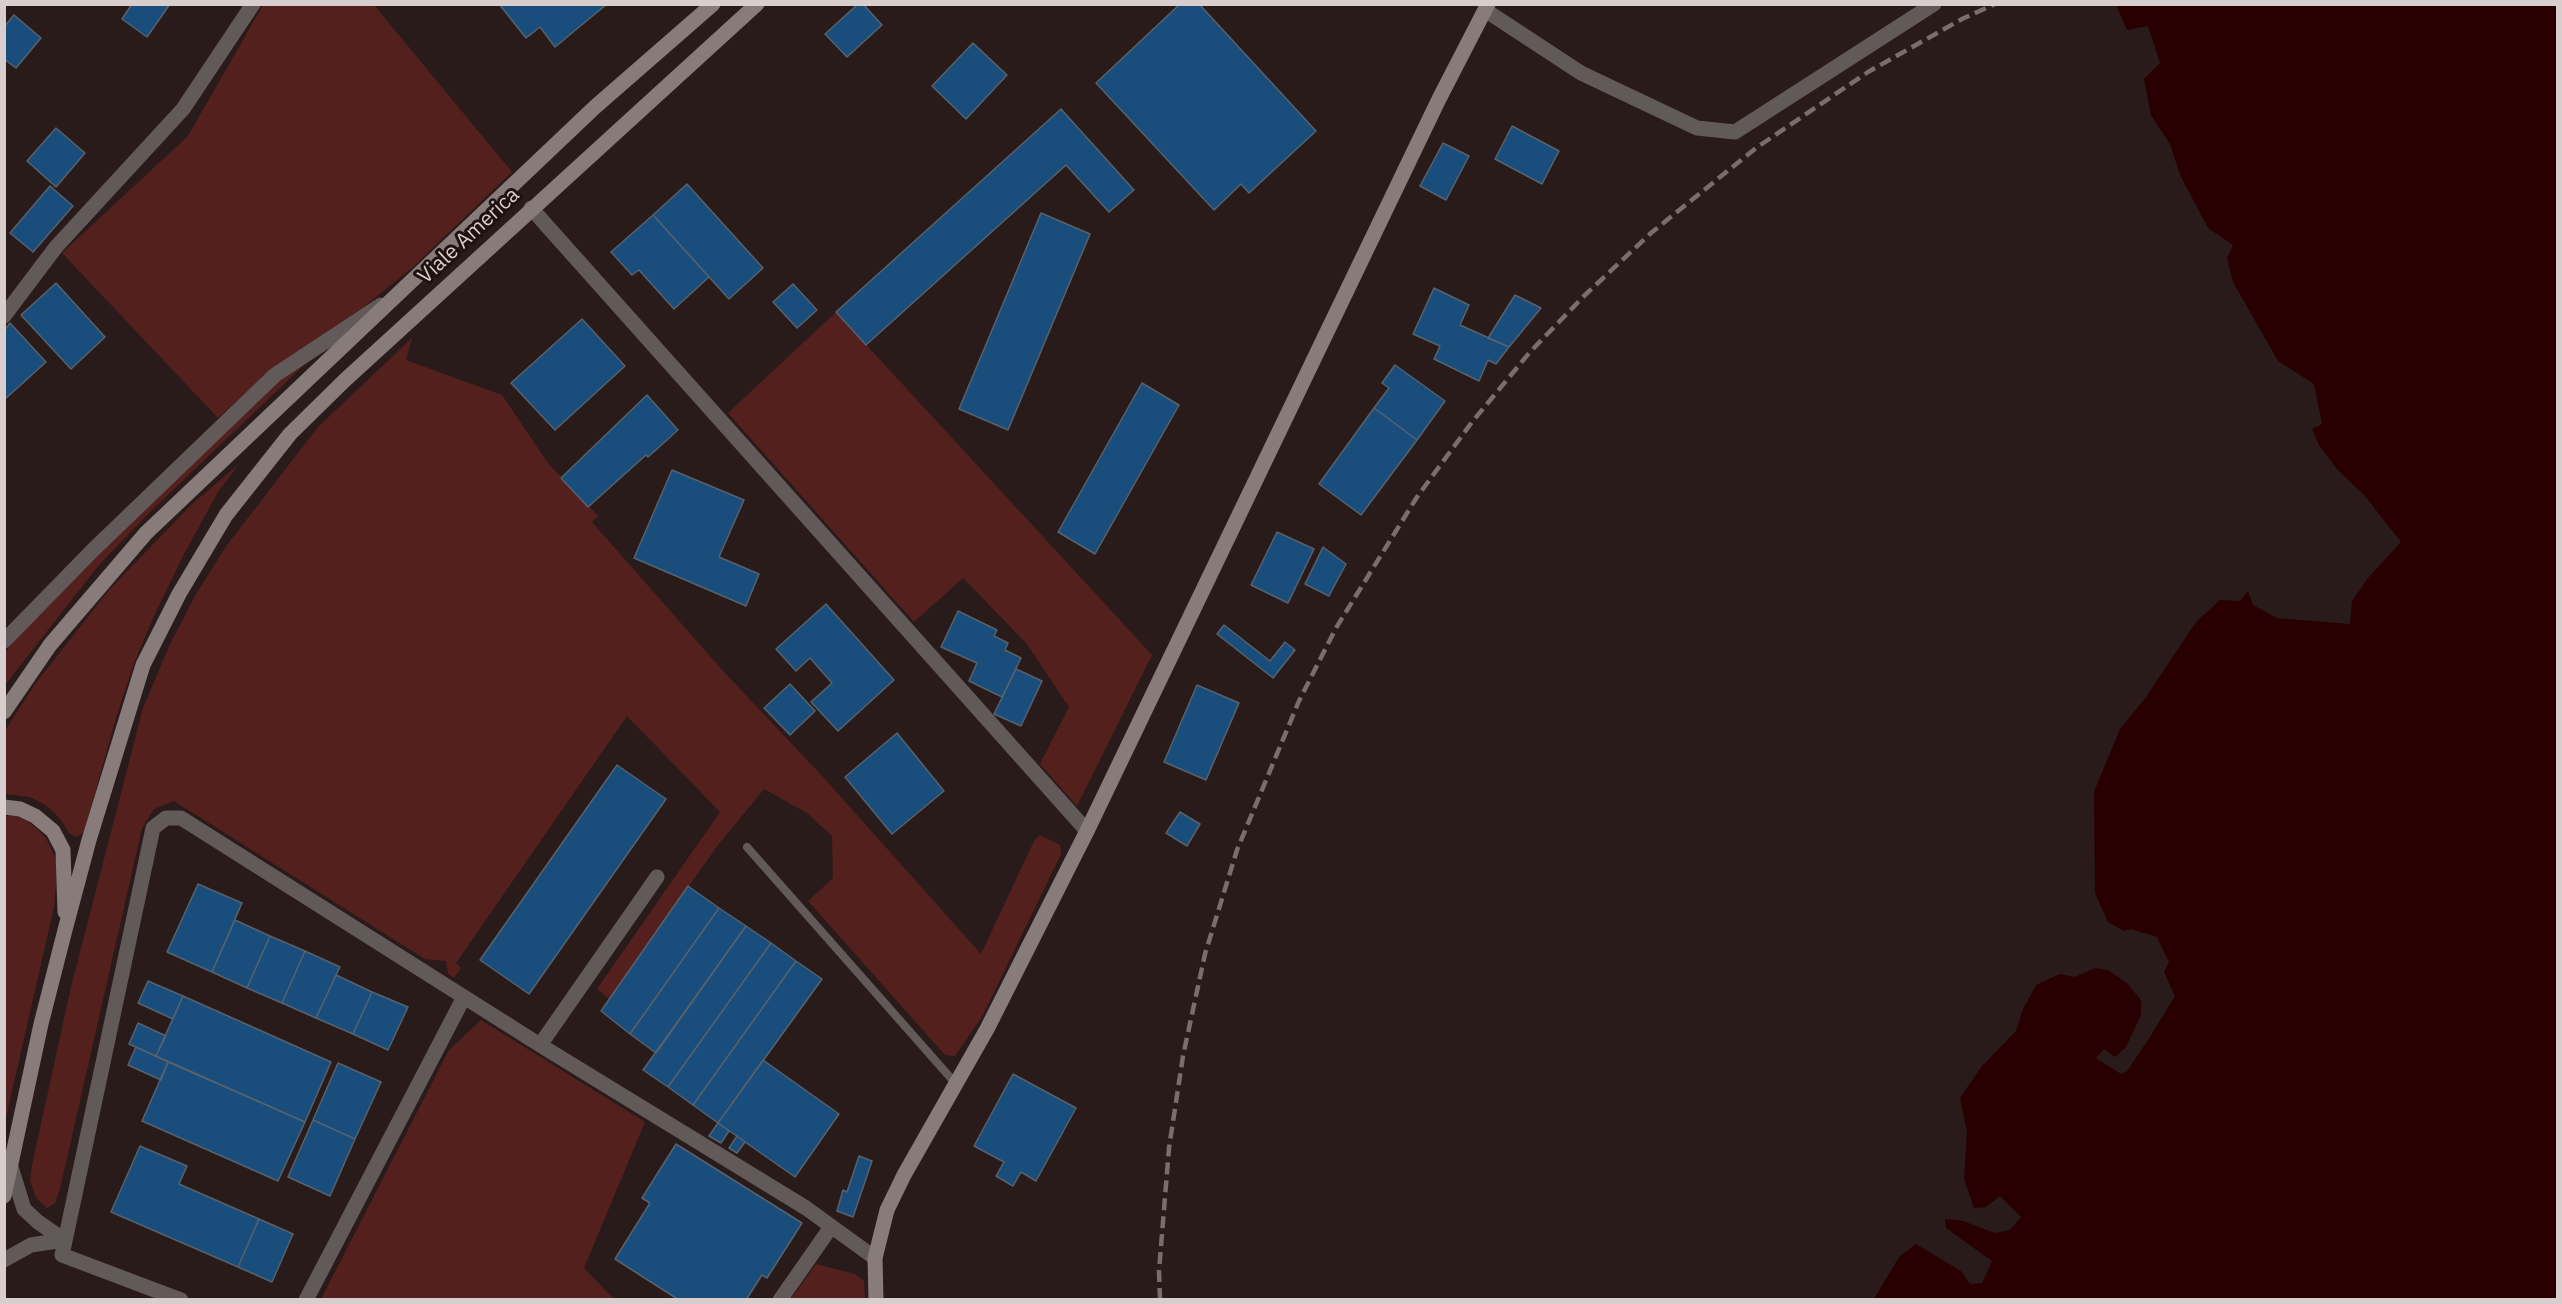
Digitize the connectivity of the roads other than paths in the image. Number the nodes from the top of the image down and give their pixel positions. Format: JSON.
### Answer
{"nodes":[{"id":1,"x":253,"y":4,"type":"edge"},
{"id":2,"x":713,"y":4,"type":"edge"},
{"id":3,"x":757,"y":4,"type":"edge"},
{"id":4,"x":1934,"y":4,"type":"edge"},
{"id":5,"x":1486,"y":7,"type":"edge"},
{"id":6,"x":531,"y":208,"type":"junction"},
{"id":7,"x":403,"y":291,"type":"junction"},
{"id":8,"x":4,"y":316,"type":"edge"},
{"id":9,"x":4,"y":641,"type":"edge"},
{"id":10,"x":4,"y":712,"type":"edge"},
{"id":11,"x":4,"y":807,"type":"edge"},
{"id":12,"x":1087,"y":831,"type":"junction"},
{"id":13,"x":747,"y":847,"type":"dead end"},
{"id":14,"x":657,"y":877,"type":"dead end"},
{"id":15,"x":65,"y":930,"type":"junction"},
{"id":16,"x":464,"y":997,"type":"junction"},
{"id":17,"x":540,"y":1045,"type":"junction"},
{"id":18,"x":956,"y":1084,"type":"junction"},
{"id":19,"x":11,"y":1167,"type":"junction"},
{"id":20,"x":4,"y":1196,"type":"edge"},
{"id":21,"x":831,"y":1227,"type":"junction"},
{"id":22,"x":64,"y":1240,"type":"junction"},
{"id":23,"x":875,"y":1258,"type":"junction"},
{"id":24,"x":4,"y":1260,"type":"edge"},
{"id":25,"x":181,"y":1299,"type":"edge"},
{"id":26,"x":306,"y":1299,"type":"edge"},
{"id":27,"x":780,"y":1299,"type":"edge"},
{"id":28,"x":876,"y":1299,"type":"edge"}],
"edges":[{"from":1,"to":8,"type":"street"},
{"from":2,"to":7,"type":"main road","name":"Viale America"},
{"from":3,"to":6,"type":"main road","name":"Viale America"},
{"from":4,"to":5,"type":"street"},
{"from":5,"to":12,"type":"main road"},
{"from":6,"to":12,"type":"street"},
{"from":6,"to":15,"type":"main road","name":"Viale America"},
{"from":7,"to":9,"type":"street"},
{"from":7,"to":10,"type":"main road","name":"Viale America"},
{"from":11,"to":15,"type":"main road"},
{"from":12,"to":18,"type":"main road"},
{"from":13,"to":18,"type":"lane"},
{"from":14,"to":17,"type":"street"},
{"from":15,"to":19,"type":"main road","name":"Viale America"},
{"from":16,"to":17,"type":"street"},
{"from":16,"to":22,"type":"street"},
{"from":16,"to":26,"type":"street"},
{"from":17,"to":21,"type":"street"},
{"from":18,"to":23,"type":"main road"},
{"from":19,"to":20,"type":"main road","name":"Viale America"},
{"from":19,"to":22,"type":"street"},
{"from":21,"to":23,"type":"street"},
{"from":21,"to":27,"type":"street"},
{"from":22,"to":24,"type":"street"},
{"from":22,"to":25,"type":"street"},
{"from":23,"to":28,"type":"main road"}]}
